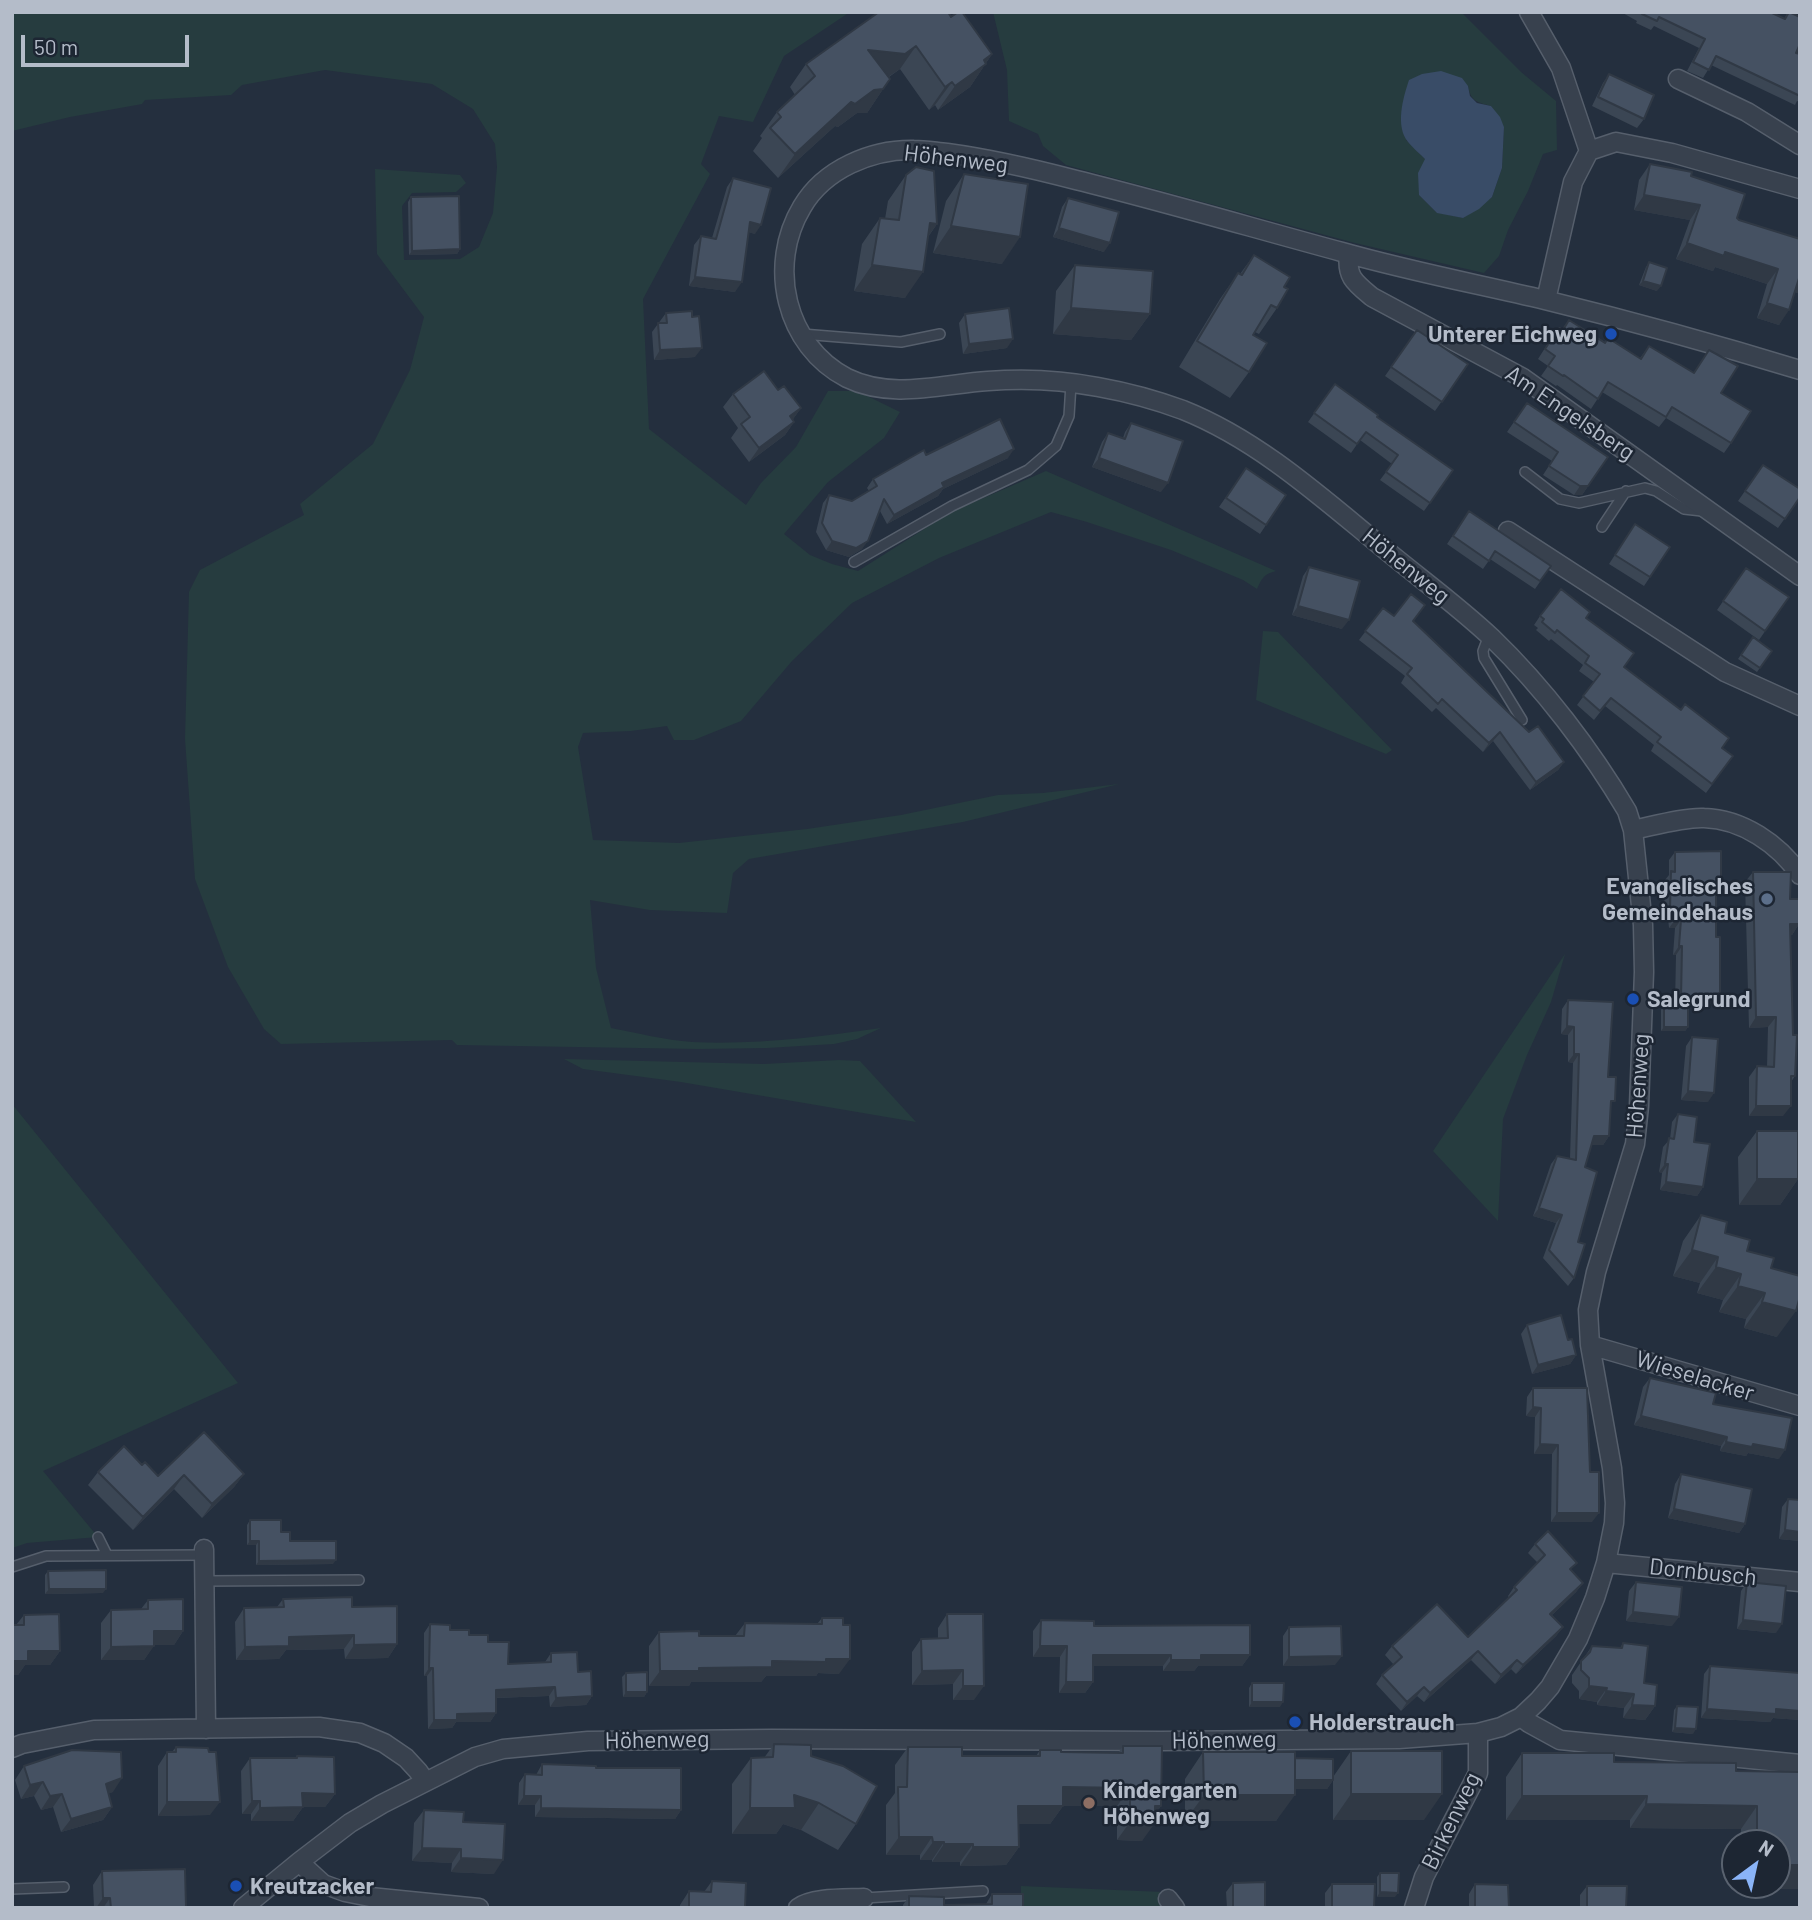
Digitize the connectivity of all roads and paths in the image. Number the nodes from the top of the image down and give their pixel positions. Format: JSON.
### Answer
{"nodes":[{"id":1,"x":1529,"y":12,"type":"edge"},
{"id":2,"x":1678,"y":79,"type":"dead end"},
{"id":3,"x":1800,"y":145,"type":"edge"},
{"id":4,"x":1589,"y":151,"type":"junction"},
{"id":5,"x":1800,"y":189,"type":"edge"},
{"id":6,"x":1349,"y":254,"type":"junction"},
{"id":7,"x":1546,"y":300,"type":"junction"},
{"id":8,"x":801,"y":334,"type":"junction"},
{"id":9,"x":940,"y":334,"type":"dead end"},
{"id":10,"x":1800,"y":370,"type":"edge"},
{"id":11,"x":1071,"y":384,"type":"junction"},
{"id":12,"x":1525,"y":472,"type":"dead end"},
{"id":13,"x":1626,"y":491,"type":"junction"},
{"id":14,"x":1711,"y":512,"type":"junction"},
{"id":15,"x":1602,"y":527,"type":"dead end"},
{"id":16,"x":1508,"y":531,"type":"dead end"},
{"id":17,"x":854,"y":562,"type":"dead end"},
{"id":18,"x":1800,"y":576,"type":"edge"},
{"id":19,"x":1489,"y":635,"type":"junction"},
{"id":20,"x":1800,"y":706,"type":"edge"},
{"id":21,"x":1522,"y":720,"type":"dead end"},
{"id":22,"x":1633,"y":830,"type":"junction"},
{"id":23,"x":1800,"y":876,"type":"edge"},
{"id":24,"x":1590,"y":1345,"type":"junction"},
{"id":25,"x":1800,"y":1406,"type":"edge"},
{"id":26,"x":98,"y":1538,"type":"dead end"},
{"id":27,"x":204,"y":1552,"type":"joint"},
{"id":28,"x":107,"y":1555,"type":"junction"},
{"id":29,"x":1606,"y":1563,"type":"junction"},
{"id":30,"x":12,"y":1567,"type":"edge"},
{"id":31,"x":359,"y":1580,"type":"dead end"},
{"id":32,"x":204,"y":1581,"type":"junction"},
{"id":33,"x":1800,"y":1582,"type":"edge"},
{"id":34,"x":1521,"y":1717,"type":"junction"},
{"id":35,"x":206,"y":1729,"type":"junction"},
{"id":36,"x":1478,"y":1732,"type":"junction"},
{"id":37,"x":12,"y":1748,"type":"edge"},
{"id":38,"x":1800,"y":1764,"type":"edge"},
{"id":39,"x":425,"y":1782,"type":"junction"},
{"id":40,"x":299,"y":1862,"type":"junction"},
{"id":41,"x":64,"y":1887,"type":"dead end"},
{"id":42,"x":12,"y":1889,"type":"edge"},
{"id":43,"x":983,"y":1891,"type":"dead end"},
{"id":44,"x":864,"y":1898,"type":"joint"},
{"id":45,"x":243,"y":1908,"type":"edge"},
{"id":46,"x":479,"y":1908,"type":"edge"},
{"id":47,"x":798,"y":1908,"type":"edge"},
{"id":48,"x":1414,"y":1908,"type":"edge"}],
"edges":[{"from":1,"to":4,"type":"street"},
{"from":2,"to":3,"type":"street"},
{"from":4,"to":5,"type":"street"},
{"from":4,"to":7,"type":"street"},
{"from":6,"to":7,"type":"street","name":"Höhenweg"},
{"from":6,"to":8,"type":"street","name":"Höhenweg"},
{"from":6,"to":14,"type":"street","name":"Am Engelsberg"},
{"from":7,"to":10,"type":"street","name":"Höhenweg"},
{"from":8,"to":9,"type":"lane"},
{"from":8,"to":11,"type":"street","name":"Höhenweg"},
{"from":11,"to":17,"type":"lane"},
{"from":11,"to":19,"type":"street","name":"Höhenweg"},
{"from":12,"to":13,"type":"lane"},
{"from":13,"to":14,"type":"lane"},
{"from":13,"to":15,"type":"lane"},
{"from":14,"to":18,"type":"street","name":"Am Engelsberg"},
{"from":16,"to":20,"type":"street"},
{"from":19,"to":21,"type":"lane"},
{"from":19,"to":22,"type":"street","name":"Höhenweg"},
{"from":22,"to":23,"type":"street"},
{"from":22,"to":24,"type":"street","name":"Höhenweg"},
{"from":24,"to":25,"type":"street","name":"Wieselacker"},
{"from":24,"to":29,"type":"street","name":"Höhenweg"},
{"from":26,"to":28,"type":"lane"},
{"from":27,"to":28,"type":"lane"},
{"from":27,"to":32,"type":"street"},
{"from":28,"to":30,"type":"lane"},
{"from":29,"to":33,"type":"street","name":"Dornbusch"},
{"from":29,"to":34,"type":"street","name":"Höhenweg"},
{"from":31,"to":32,"type":"lane"},
{"from":32,"to":35,"type":"street"},
{"from":34,"to":36,"type":"street","name":"Höhenweg"},
{"from":34,"to":38,"type":"street"},
{"from":35,"to":37,"type":"street"},
{"from":35,"to":39,"type":"street"},
{"from":36,"to":39,"type":"street","name":"Höhenweg"},
{"from":36,"to":48,"type":"street","name":"Birkenweg"},
{"from":39,"to":40,"type":"street","name":"Höhenweg"},
{"from":40,"to":45,"type":"street","name":"Höhenweg"},
{"from":40,"to":46,"type":"street"},
{"from":41,"to":42,"type":"lane"},
{"from":43,"to":44,"type":"lane"},
{"from":44,"to":47,"type":"street"}]}
